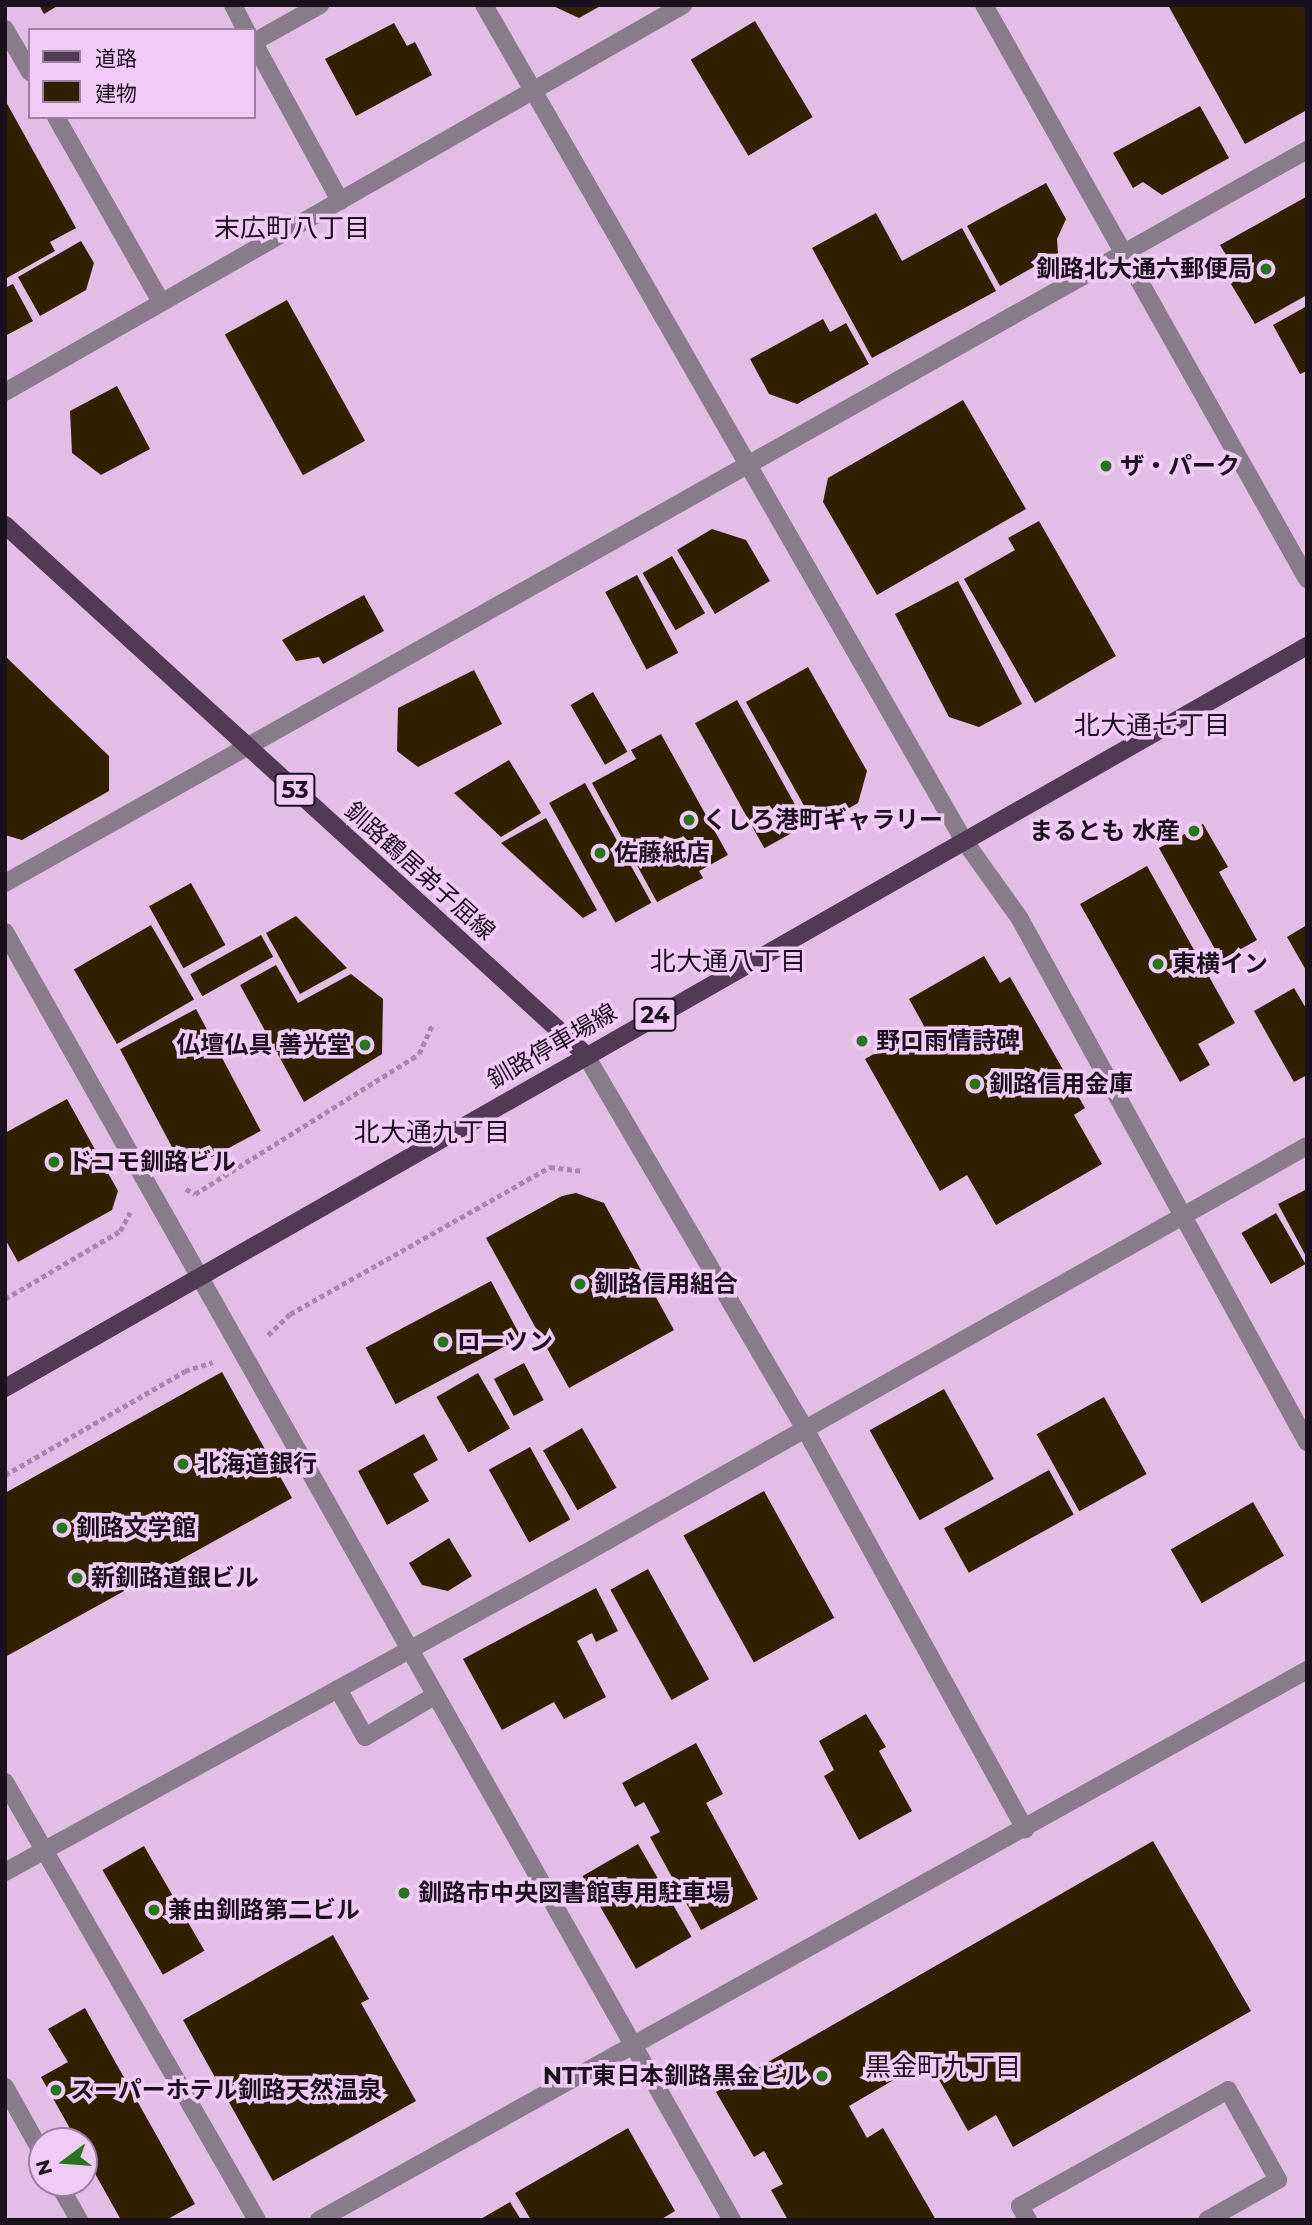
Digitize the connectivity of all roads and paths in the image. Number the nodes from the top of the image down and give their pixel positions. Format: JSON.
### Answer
{"nodes":[{"id":1,"x":233,"y":5,"type":"edge"},
{"id":2,"x":320,"y":5,"type":"edge"},
{"id":3,"x":484,"y":5,"type":"edge"},
{"id":4,"x":683,"y":5,"type":"edge"},
{"id":5,"x":984,"y":5,"type":"edge"},
{"id":6,"x":245,"y":28,"type":"edge"},
{"id":7,"x":5,"y":29,"type":"edge"},
{"id":8,"x":256,"y":42,"type":"edge"},
{"id":9,"x":256,"y":47,"type":"edge"},
{"id":10,"x":28,"y":69,"type":"edge"},
{"id":11,"x":532,"y":94,"type":"junction"},
{"id":12,"x":57,"y":119,"type":"edge"},
{"id":13,"x":1307,"y":150,"type":"edge"},
{"id":14,"x":340,"y":201,"type":"junction"},
{"id":15,"x":1125,"y":253,"type":"junction"},
{"id":16,"x":161,"y":302,"type":"junction"},
{"id":17,"x":5,"y":392,"type":"edge"},
{"id":18,"x":747,"y":469,"type":"junction"},
{"id":19,"x":5,"y":525,"type":"edge"},
{"id":20,"x":1307,"y":579,"type":"edge"},
{"id":21,"x":1307,"y":646,"type":"edge"},
{"id":22,"x":247,"y":746,"type":"junction"},
{"id":23,"x":963,"y":839,"type":"junction"},
{"id":24,"x":5,"y":883,"type":"edge"},
{"id":25,"x":5,"y":932,"type":"edge"},
{"id":26,"x":432,"y":1025,"type":"dead end"},
{"id":27,"x":586,"y":1054,"type":"junction"},
{"id":28,"x":1307,"y":1146,"type":"edge"},
{"id":29,"x":583,"y":1171,"type":"dead end"},
{"id":30,"x":178,"y":1184,"type":"dead end"},
{"id":31,"x":1182,"y":1214,"type":"junction"},
{"id":32,"x":125,"y":1215,"type":"dead end"},
{"id":33,"x":200,"y":1275,"type":"junction"},
{"id":34,"x":5,"y":1299,"type":"edge"},
{"id":35,"x":270,"y":1334,"type":"dead end"},
{"id":36,"x":215,"y":1361,"type":"dead end"},
{"id":37,"x":5,"y":1388,"type":"edge"},
{"id":38,"x":805,"y":1429,"type":"junction"},
{"id":39,"x":1307,"y":1442,"type":"edge"},
{"id":40,"x":5,"y":1475,"type":"edge"},
{"id":41,"x":408,"y":1651,"type":"junction"},
{"id":42,"x":1307,"y":1670,"type":"edge"},
{"id":43,"x":338,"y":1689,"type":"junction"},
{"id":44,"x":434,"y":1696,"type":"junction"},
{"id":45,"x":5,"y":1782,"type":"edge"},
{"id":46,"x":1025,"y":1829,"type":"junction"},
{"id":47,"x":44,"y":1851,"type":"junction"},
{"id":48,"x":5,"y":1872,"type":"edge"},
{"id":49,"x":635,"y":2044,"type":"junction"},
{"id":50,"x":5,"y":2087,"type":"edge"},
{"id":51,"x":28,"y":2128,"type":"edge"},
{"id":52,"x":66,"y":2197,"type":"edge"},
{"id":53,"x":79,"y":2220,"type":"edge"},
{"id":54,"x":257,"y":2220,"type":"edge"},
{"id":55,"x":319,"y":2220,"type":"edge"},
{"id":56,"x":733,"y":2220,"type":"edge"},
{"id":57,"x":1028,"y":2220,"type":"edge"},
{"id":58,"x":1206,"y":2220,"type":"edge"}],
"edges":[{"from":1,"to":6,"type":"street"},
{"from":2,"to":8,"type":"street"},
{"from":3,"to":11,"type":"street"},
{"from":4,"to":11,"type":"street"},
{"from":5,"to":15,"type":"street"},
{"from":7,"to":10,"type":"street"},
{"from":9,"to":14,"type":"street"},
{"from":11,"to":14,"type":"street"},
{"from":11,"to":18,"type":"street"},
{"from":12,"to":16,"type":"street"},
{"from":13,"to":15,"type":"street"},
{"from":14,"to":16,"type":"street"},
{"from":15,"to":18,"type":"street"},
{"from":15,"to":20,"type":"street"},
{"from":16,"to":17,"type":"street"},
{"from":18,"to":22,"type":"street"},
{"from":18,"to":23,"type":"street"},
{"from":19,"to":22,"type":"main road","name":"釧路鶴居弟子屈線","number":"53"},
{"from":21,"to":23,"type":"main road","name":"釧路停車場線","number":"24"},
{"from":22,"to":24,"type":"street"},
{"from":22,"to":27,"type":"main road","name":"釧路鶴居弟子屈線","number":"53"},
{"from":23,"to":27,"type":"main road","name":"釧路停車場線","number":"24"},
{"from":23,"to":31,"type":"street"},
{"from":25,"to":33,"type":"street"},
{"from":26,"to":30,"type":"path"},
{"from":27,"to":33,"type":"main road","name":"釧路停車場線","number":"24"},
{"from":27,"to":38,"type":"street"},
{"from":28,"to":31,"type":"street"},
{"from":29,"to":35,"type":"path"},
{"from":31,"to":38,"type":"street"},
{"from":31,"to":39,"type":"street"},
{"from":32,"to":34,"type":"path"},
{"from":33,"to":37,"type":"main road","name":"釧路停車場線","number":"24"},
{"from":33,"to":41,"type":"street"},
{"from":36,"to":40,"type":"path"},
{"from":38,"to":41,"type":"street"},
{"from":38,"to":46,"type":"street"},
{"from":41,"to":43,"type":"street"},
{"from":41,"to":44,"type":"street"},
{"from":42,"to":46,"type":"street"},
{"from":43,"to":44,"type":"street"},
{"from":43,"to":47,"type":"street"},
{"from":44,"to":49,"type":"street"},
{"from":45,"to":47,"type":"street"},
{"from":46,"to":49,"type":"street"},
{"from":47,"to":48,"type":"street"},
{"from":47,"to":54,"type":"street"},
{"from":49,"to":55,"type":"street"},
{"from":49,"to":56,"type":"street"},
{"from":50,"to":51,"type":"street"},
{"from":52,"to":53,"type":"street"},
{"from":57,"to":58,"type":"street"}]}
